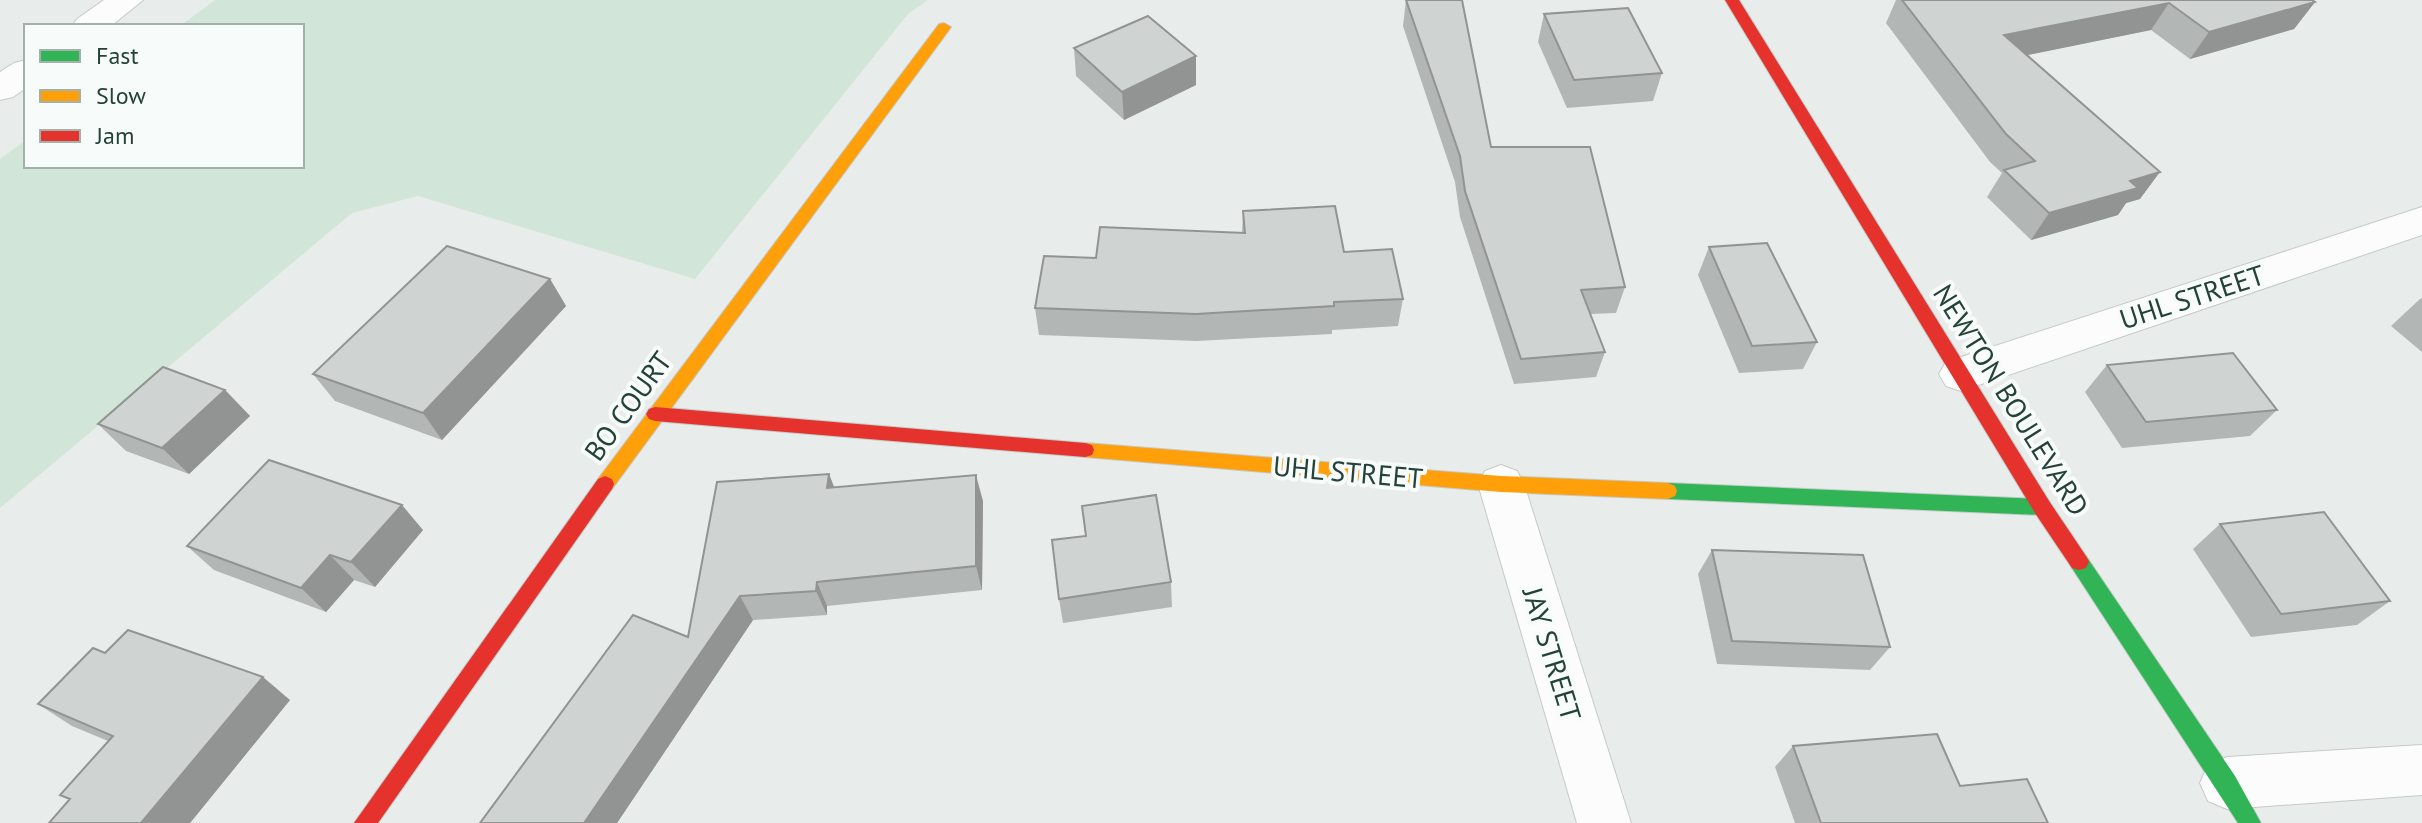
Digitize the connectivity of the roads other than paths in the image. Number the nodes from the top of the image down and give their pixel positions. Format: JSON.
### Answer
{"nodes":[{"id":1,"x":126,"y":0,"type":"edge"},
{"id":2,"x":1738,"y":1,"type":"edge"},
{"id":3,"x":92,"y":24,"type":"edge"},
{"id":4,"x":944,"y":27,"type":"dead end"},
{"id":5,"x":24,"y":72,"type":"edge"},
{"id":6,"x":0,"y":89,"type":"edge"},
{"id":7,"x":2422,"y":221,"type":"edge"},
{"id":8,"x":1961,"y":374,"type":"junction"},
{"id":9,"x":655,"y":414,"type":"junction"},
{"id":10,"x":1501,"y":484,"type":"junction"},
{"id":11,"x":2042,"y":507,"type":"junction"},
{"id":12,"x":2422,"y":770,"type":"edge"},
{"id":13,"x":2239,"y":803,"type":"edge"},
{"id":14,"x":365,"y":823,"type":"edge"},
{"id":15,"x":1604,"y":823,"type":"edge"}],
"edges":[{"from":1,"to":3,"type":"street"},
{"from":2,"to":8,"type":"street","name":"NEWTON BOULEVARD"},
{"from":4,"to":9,"type":"street","name":"BO COURT"},
{"from":5,"to":6,"type":"street"},
{"from":7,"to":8,"type":"street","name":"UHL STREET"},
{"from":8,"to":11,"type":"street","name":"NEWTON BOULEVARD"},
{"from":9,"to":10,"type":"street","name":"UHL STREET"},
{"from":9,"to":14,"type":"street","name":"BO COURT"},
{"from":10,"to":11,"type":"street","name":"UHL STREET"},
{"from":10,"to":15,"type":"street","name":"JAY STREET"},
{"from":11,"to":13,"type":"street","name":"NEWTON BOULEVARD"},
{"from":12,"to":13,"type":"street"}]}
